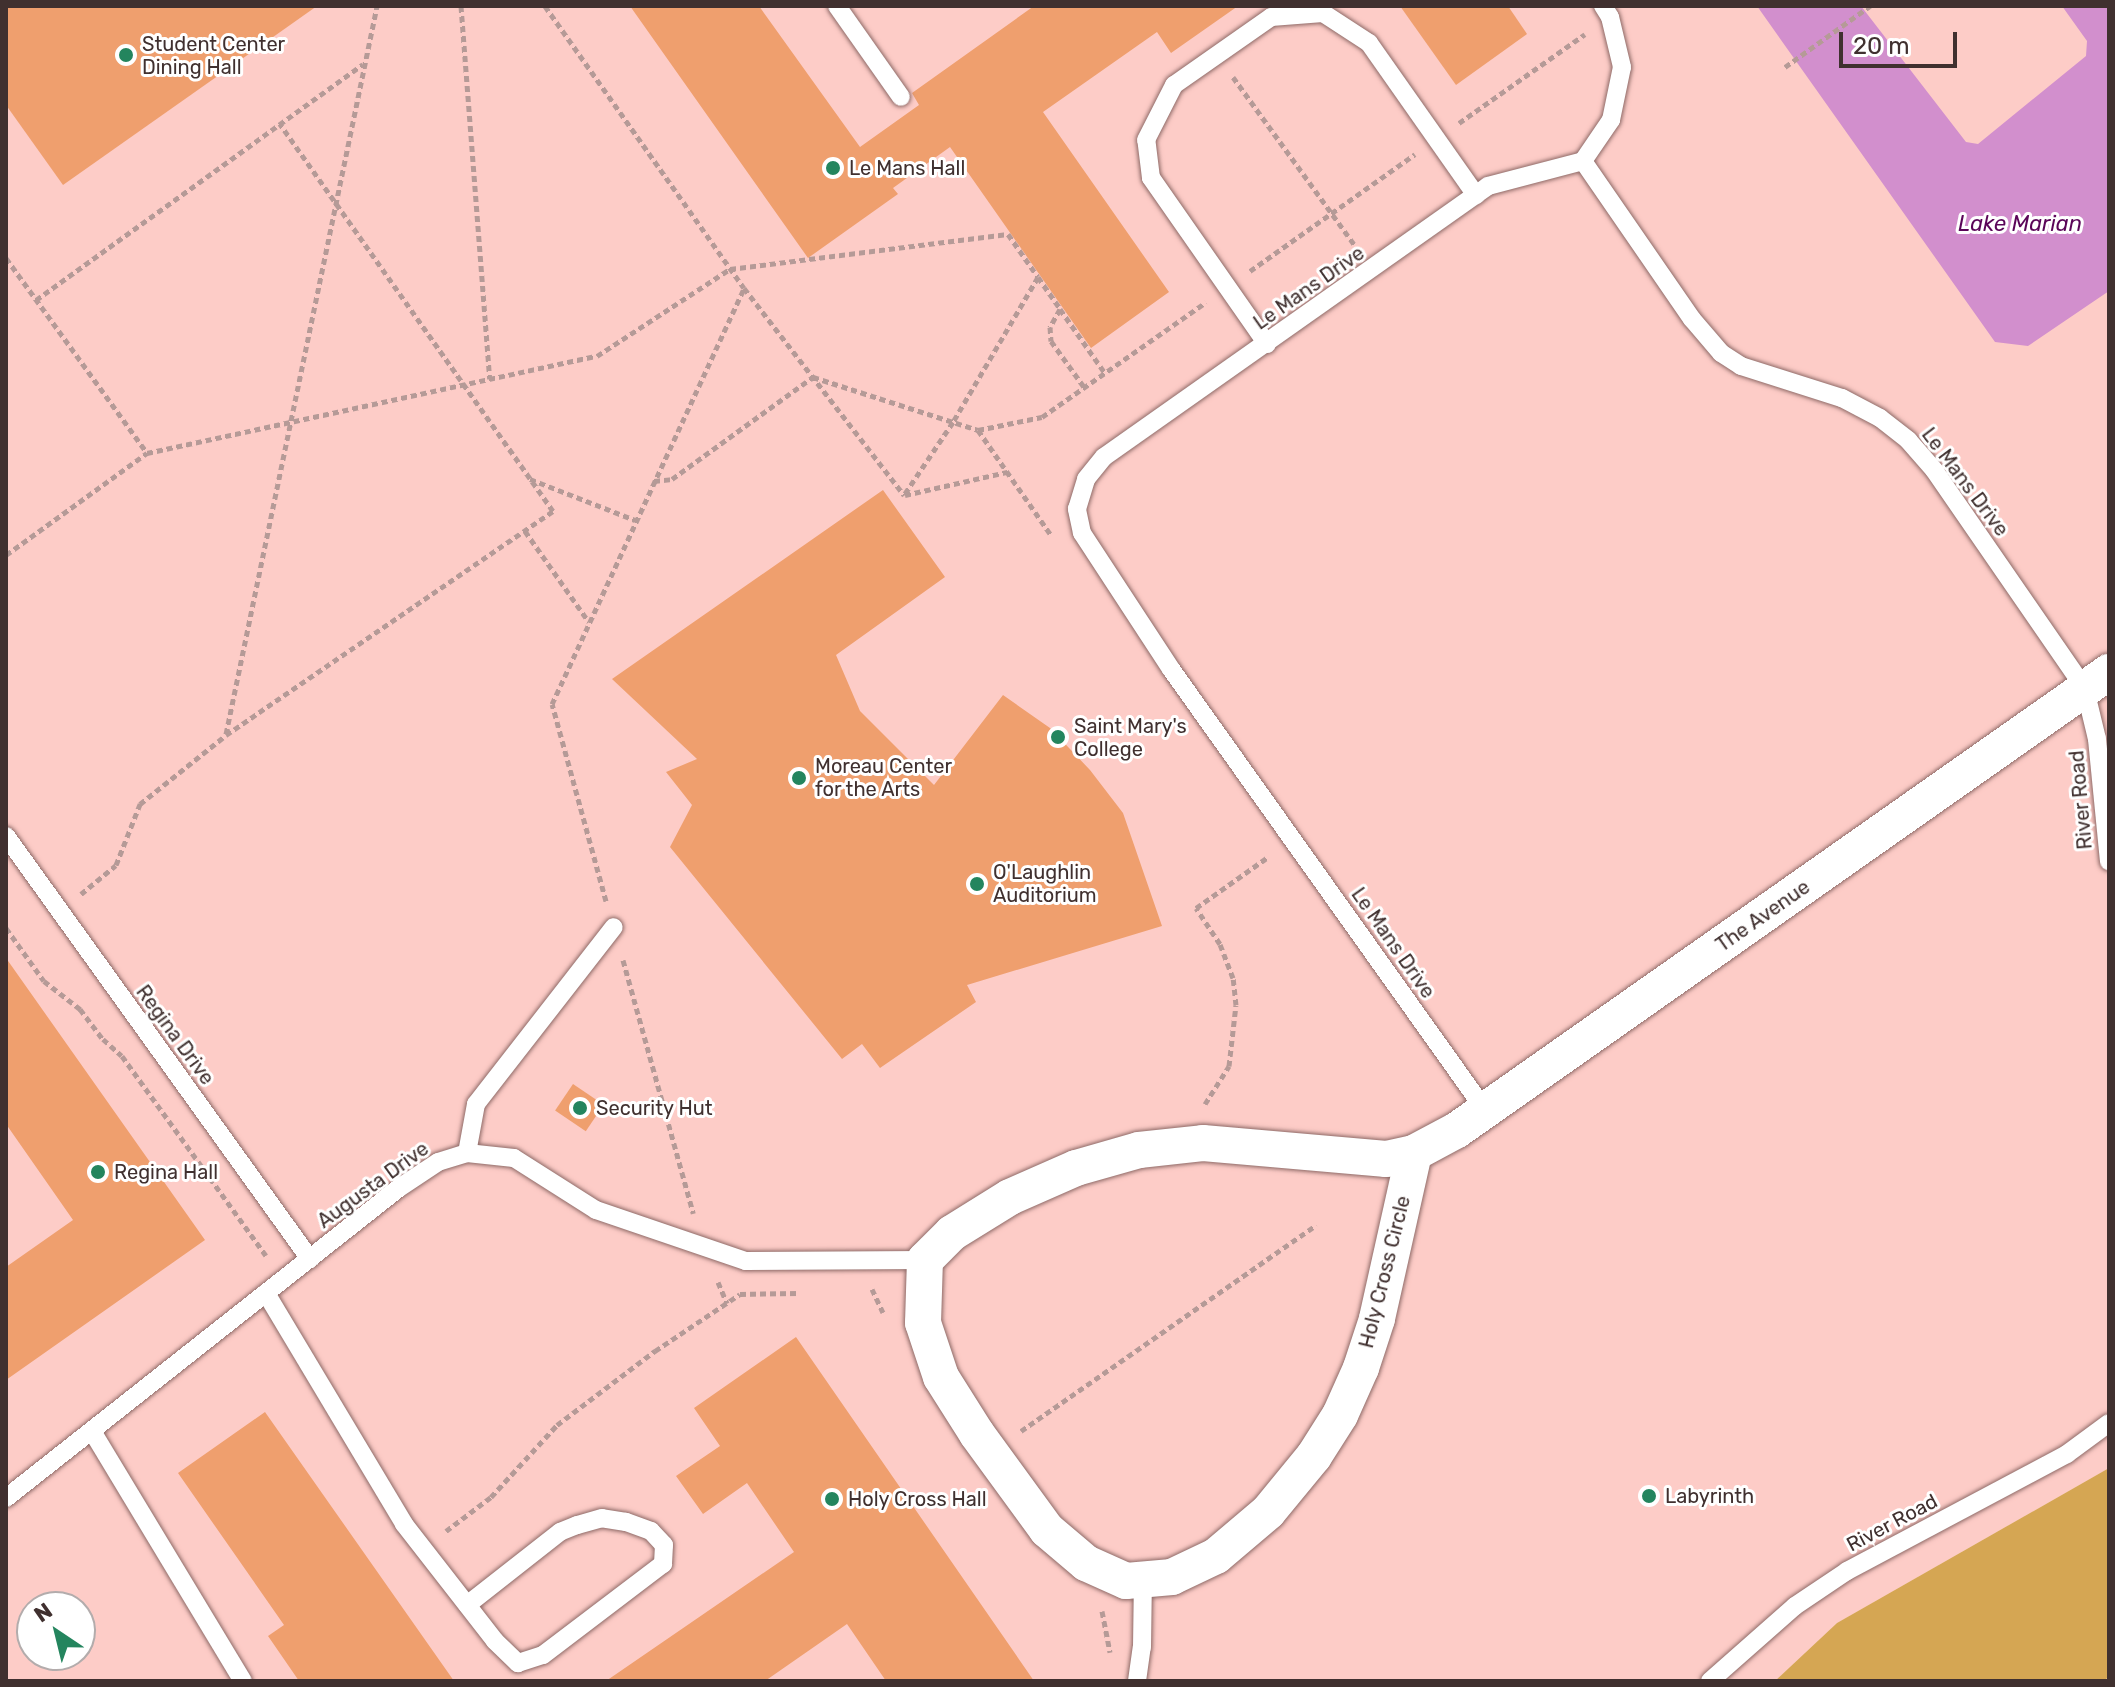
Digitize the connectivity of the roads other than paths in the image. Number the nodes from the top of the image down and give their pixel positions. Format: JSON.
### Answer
{"nodes":[{"id":1,"x":837,"y":6,"type":"edge"},
{"id":2,"x":1606,"y":11,"type":"edge"},
{"id":3,"x":901,"y":97,"type":"dead end"},
{"id":4,"x":1583,"y":161,"type":"junction"},
{"id":5,"x":1476,"y":195,"type":"junction"},
{"id":6,"x":1267,"y":344,"type":"junction"},
{"id":7,"x":2097,"y":681,"type":"edge"},
{"id":8,"x":6,"y":836,"type":"edge"},
{"id":9,"x":2109,"y":861,"type":"edge"},
{"id":10,"x":614,"y":927,"type":"road end"},
{"id":11,"x":1485,"y":1110,"type":"junction"},
{"id":12,"x":467,"y":1153,"type":"junction"},
{"id":13,"x":1414,"y":1153,"type":"junction"},
{"id":14,"x":310,"y":1259,"type":"junction"},
{"id":15,"x":925,"y":1260,"type":"junction"},
{"id":16,"x":266,"y":1293,"type":"junction"},
{"id":17,"x":2109,"y":1423,"type":"edge"},
{"id":18,"x":92,"y":1431,"type":"junction"},
{"id":19,"x":6,"y":1498,"type":"edge"},
{"id":20,"x":1143,"y":1579,"type":"junction"},
{"id":21,"x":467,"y":1605,"type":"junction"},
{"id":22,"x":243,"y":1681,"type":"edge"},
{"id":23,"x":1137,"y":1681,"type":"edge"},
{"id":24,"x":1710,"y":1681,"type":"edge"}],
"edges":[{"from":1,"to":3,"type":"lane"},
{"from":2,"to":4,"type":"lane"},
{"from":4,"to":5,"type":"lane","name":"Le Mans Drive"},
{"from":4,"to":7,"type":"lane","name":"Le Mans Drive"},
{"from":5,"to":6,"type":"lane","name":"Le Mans Drive"},
{"from":5,"to":6,"type":"lane"},
{"from":6,"to":11,"type":"lane","name":"Le Mans Drive"},
{"from":7,"to":9,"type":"lane","name":"River Road"},
{"from":7,"to":11,"type":"street","name":"The Avenue"},
{"from":8,"to":14,"type":"lane","name":"Regina Drive"},
{"from":10,"to":12,"type":"lane"},
{"from":11,"to":13,"type":"street","name":"The Avenue"},
{"from":12,"to":14,"type":"lane","name":"Augusta Drive"},
{"from":12,"to":15,"type":"lane","name":"Augusta Drive"},
{"from":13,"to":15,"type":"street"},
{"from":13,"to":20,"type":"street","name":"Holy Cross Circle"},
{"from":14,"to":16,"type":"lane","name":"Augusta Drive"},
{"from":15,"to":20,"type":"street","name":"Holy Cross Circle"},
{"from":16,"to":18,"type":"lane","name":"Augusta Drive"},
{"from":16,"to":21,"type":"lane"},
{"from":17,"to":24,"type":"lane","name":"River Road"},
{"from":18,"to":19,"type":"lane","name":"Augusta Drive"},
{"from":18,"to":22,"type":"lane"},
{"from":20,"to":23,"type":"lane"},
{"from":21,"to":21,"type":"lane"}]}
